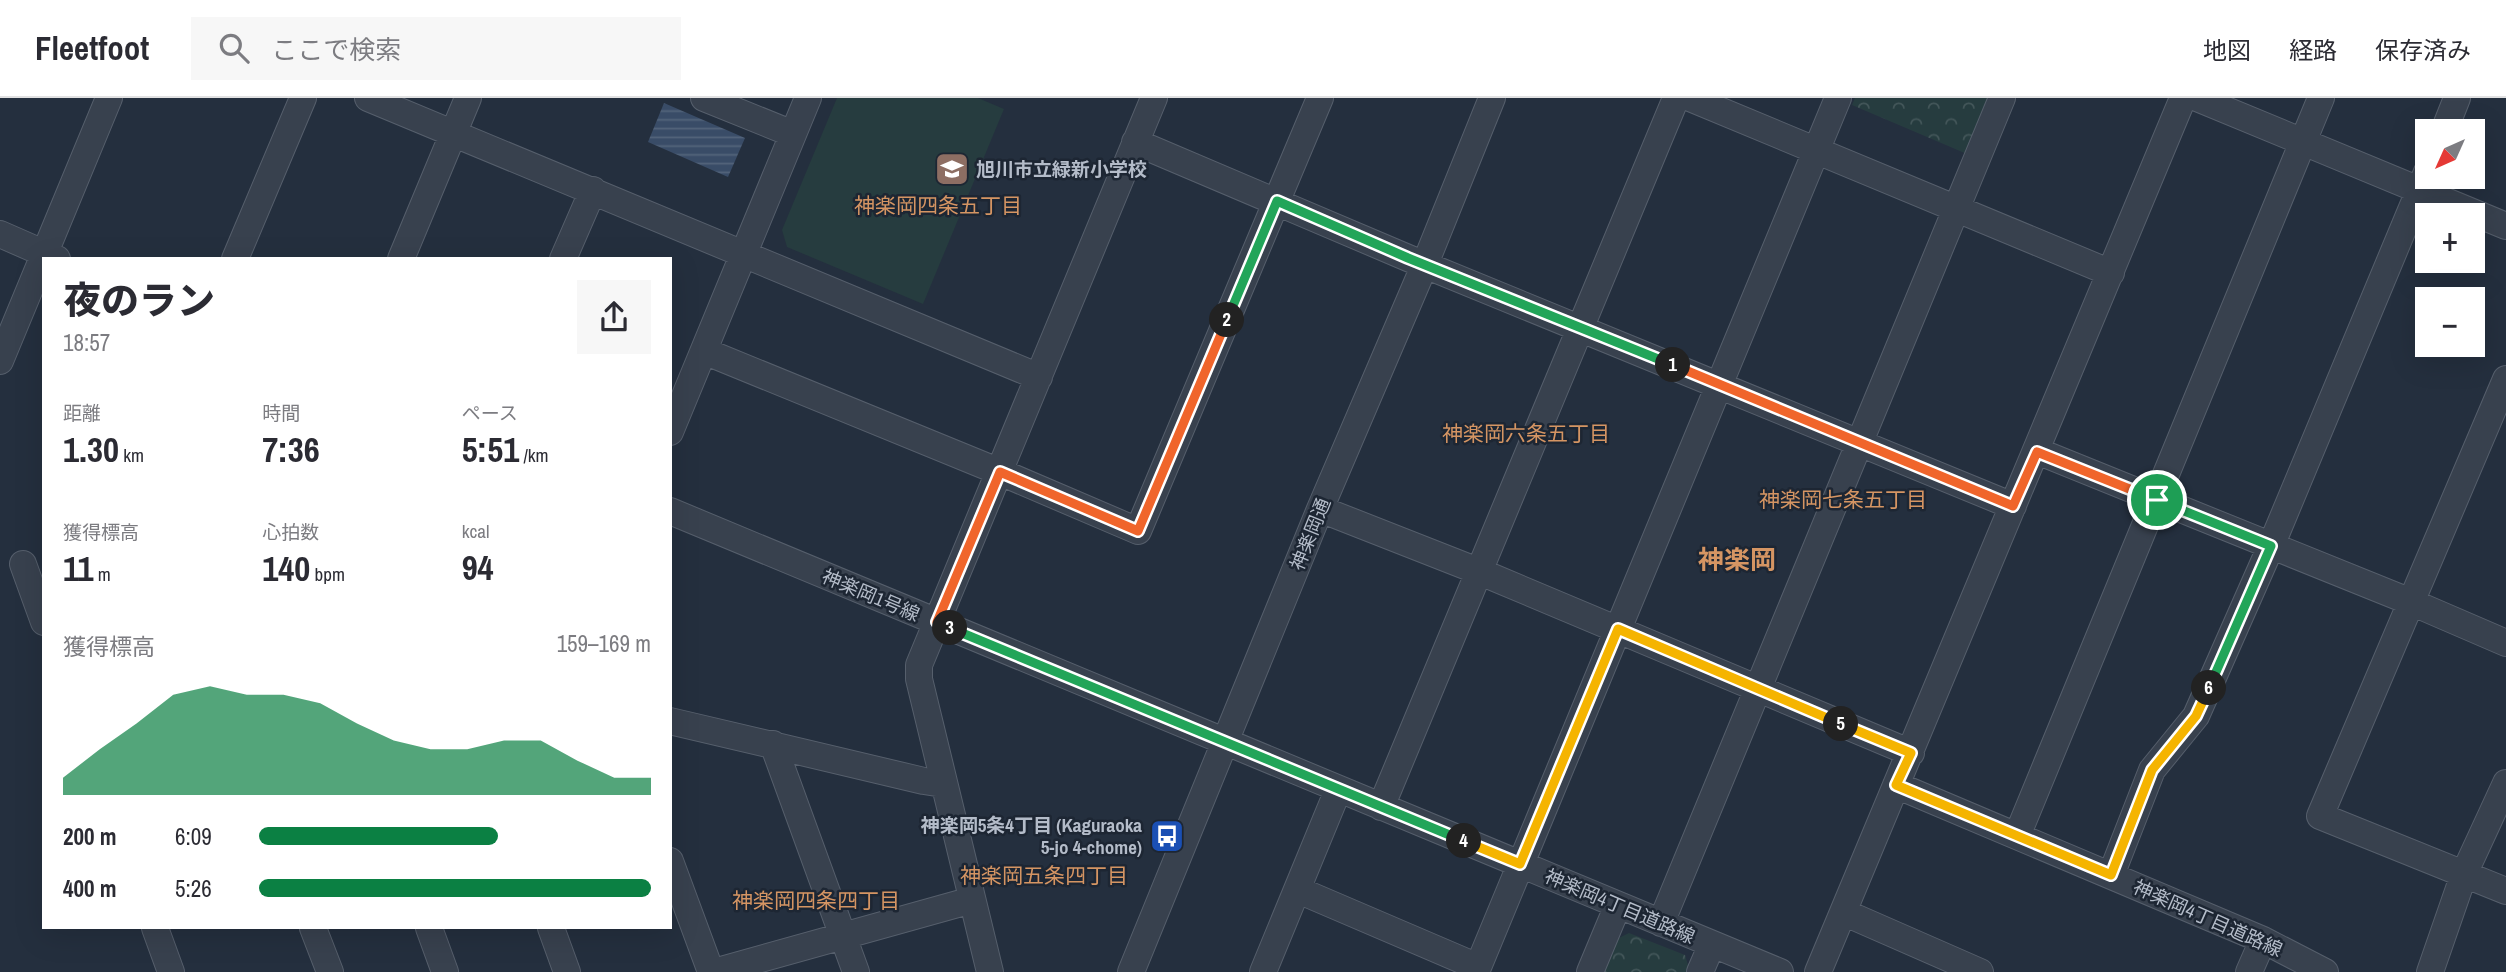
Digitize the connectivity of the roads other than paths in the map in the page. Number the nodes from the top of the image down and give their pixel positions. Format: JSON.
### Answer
{"nodes":[{"id":1,"x":109,"y":98,"type":"edge"},
{"id":2,"x":303,"y":98,"type":"edge"},
{"id":3,"x":368,"y":98,"type":"edge"},
{"id":4,"x":468,"y":98,"type":"edge"},
{"id":5,"x":704,"y":98,"type":"edge"},
{"id":6,"x":808,"y":98,"type":"edge"},
{"id":7,"x":1154,"y":98,"type":"edge"},
{"id":8,"x":1320,"y":98,"type":"edge"},
{"id":9,"x":1492,"y":98,"type":"edge"},
{"id":10,"x":1676,"y":98,"type":"edge"},
{"id":11,"x":1690,"y":98,"type":"edge"},
{"id":12,"x":1838,"y":98,"type":"edge"},
{"id":13,"x":2003,"y":98,"type":"edge"},
{"id":14,"x":2183,"y":98,"type":"edge"},
{"id":15,"x":2197,"y":98,"type":"edge"},
{"id":16,"x":2321,"y":98,"type":"edge"},
{"id":17,"x":2458,"y":98,"type":"edge"},
{"id":18,"x":2449,"y":119,"type":"edge"},
{"id":19,"x":453,"y":133,"type":"junction"},
{"id":20,"x":793,"y":134,"type":"junction"},
{"id":21,"x":1135,"y":142,"type":"junction"},
{"id":22,"x":2303,"y":143,"type":"junction"},
{"id":23,"x":1816,"y":151,"type":"junction"},
{"id":24,"x":2415,"y":178,"type":"edge"},
{"id":25,"x":2420,"y":189,"type":"edge"},
{"id":26,"x":2438,"y":189,"type":"edge"},
{"id":27,"x":593,"y":190,"type":"junction"},
{"id":28,"x":1277,"y":201,"type":"junction"},
{"id":29,"x":1956,"y":209,"type":"junction"},
{"id":30,"x":2506,"y":226,"type":"edge"},
{"id":31,"x":0,"y":234,"type":"edge"},
{"id":32,"x":744,"y":254,"type":"junction"},
{"id":33,"x":51,"y":256,"type":"edge"},
{"id":34,"x":236,"y":257,"type":"edge"},
{"id":35,"x":402,"y":257,"type":"edge"},
{"id":36,"x":565,"y":257,"type":"edge"},
{"id":37,"x":1425,"y":264,"type":"junction"},
{"id":38,"x":42,"y":273,"type":"edge"},
{"id":39,"x":2111,"y":273,"type":"junction"},
{"id":40,"x":1582,"y":328,"type":"junction"},
{"id":41,"x":3,"y":347,"type":"edge"},
{"id":42,"x":704,"y":351,"type":"junction"},
{"id":43,"x":1039,"y":377,"type":"junction"},
{"id":44,"x":2506,"y":379,"type":"edge"},
{"id":45,"x":1720,"y":384,"type":"junction"},
{"id":46,"x":672,"y":427,"type":"edge"},
{"id":47,"x":1860,"y":444,"type":"junction"},
{"id":48,"x":2037,"y":452,"type":"junction"},
{"id":49,"x":1000,"y":472,"type":"junction"},
{"id":50,"x":2157,"y":500,"type":"junction"},
{"id":51,"x":2013,"y":506,"type":"junction"},
{"id":52,"x":1320,"y":509,"type":"junction"},
{"id":53,"x":672,"y":512,"type":"edge"},
{"id":54,"x":2271,"y":546,"type":"junction"},
{"id":55,"x":22,"y":564,"type":"edge"},
{"id":56,"x":1478,"y":571,"type":"junction"},
{"id":57,"x":2411,"y":602,"type":"junction"},
{"id":58,"x":42,"y":617,"type":"edge"},
{"id":59,"x":937,"y":622,"type":"junction"},
{"id":60,"x":1618,"y":629,"type":"junction"},
{"id":61,"x":2506,"y":643,"type":"edge"},
{"id":62,"x":1756,"y":690,"type":"junction"},
{"id":63,"x":672,"y":721,"type":"edge"},
{"id":64,"x":1226,"y":743,"type":"junction"},
{"id":65,"x":773,"y":744,"type":"junction"},
{"id":66,"x":1911,"y":753,"type":"junction"},
{"id":67,"x":2506,"y":783,"type":"edge"},
{"id":68,"x":943,"y":784,"type":"junction"},
{"id":69,"x":1896,"y":785,"type":"junction"},
{"id":70,"x":1339,"y":790,"type":"junction"},
{"id":71,"x":1381,"y":807,"type":"junction"},
{"id":72,"x":2017,"y":836,"type":"junction"},
{"id":73,"x":1520,"y":864,"type":"junction"},
{"id":74,"x":672,"y":866,"type":"edge"},
{"id":75,"x":2465,"y":874,"type":"junction"},
{"id":76,"x":2111,"y":875,"type":"junction"},
{"id":77,"x":1298,"y":890,"type":"junction"},
{"id":78,"x":2506,"y":891,"type":"edge"},
{"id":79,"x":972,"y":900,"type":"junction"},
{"id":80,"x":1618,"y":905,"type":"junction"},
{"id":81,"x":1843,"y":912,"type":"junction"},
{"id":82,"x":1661,"y":923,"type":"junction"},
{"id":83,"x":155,"y":929,"type":"edge"},
{"id":84,"x":313,"y":929,"type":"edge"},
{"id":85,"x":429,"y":929,"type":"edge"},
{"id":86,"x":551,"y":929,"type":"edge"},
{"id":87,"x":843,"y":935,"type":"junction"},
{"id":88,"x":2263,"y":940,"type":"junction"},
{"id":89,"x":1712,"y":944,"type":"junction"},
{"id":90,"x":1138,"y":967,"type":"edge"},
{"id":91,"x":1477,"y":969,"type":"edge"},
{"id":92,"x":171,"y":972,"type":"edge"},
{"id":93,"x":330,"y":972,"type":"edge"},
{"id":94,"x":445,"y":972,"type":"edge"},
{"id":95,"x":567,"y":972,"type":"edge"},
{"id":96,"x":712,"y":972,"type":"edge"},
{"id":97,"x":856,"y":972,"type":"edge"},
{"id":98,"x":990,"y":972,"type":"edge"},
{"id":99,"x":1263,"y":972,"type":"edge"},
{"id":100,"x":1590,"y":972,"type":"edge"},
{"id":101,"x":1700,"y":972,"type":"edge"},
{"id":102,"x":1780,"y":972,"type":"edge"},
{"id":103,"x":1818,"y":972,"type":"edge"},
{"id":104,"x":1980,"y":972,"type":"edge"},
{"id":105,"x":2249,"y":972,"type":"edge"},
{"id":106,"x":2325,"y":972,"type":"edge"},
{"id":107,"x":2430,"y":972,"type":"edge"}],
"edges":[{"from":1,"to":33,"type":"street"},
{"from":2,"to":34,"type":"street"},
{"from":3,"to":19,"type":"street"},
{"from":4,"to":19,"type":"street"},
{"from":5,"to":20,"type":"street"},
{"from":6,"to":20,"type":"street"},
{"from":7,"to":21,"type":"street"},
{"from":8,"to":28,"type":"street"},
{"from":9,"to":37,"type":"street","name":"神楽岡通"},
{"from":10,"to":40,"type":"street"},
{"from":11,"to":23,"type":"street"},
{"from":12,"to":23,"type":"street"},
{"from":13,"to":29,"type":"street"},
{"from":14,"to":39,"type":"street"},
{"from":15,"to":22,"type":"street"},
{"from":16,"to":22,"type":"street"},
{"from":17,"to":18,"type":"street"},
{"from":19,"to":27,"type":"street"},
{"from":19,"to":35,"type":"street"},
{"from":20,"to":32,"type":"street"},
{"from":21,"to":28,"type":"street"},
{"from":21,"to":43,"type":"street"},
{"from":22,"to":24,"type":"street"},
{"from":22,"to":50,"type":"street"},
{"from":23,"to":29,"type":"street"},
{"from":23,"to":45,"type":"street"},
{"from":25,"to":54,"type":"street"},
{"from":26,"to":30,"type":"street"},
{"from":27,"to":32,"type":"street"},
{"from":27,"to":36,"type":"street"},
{"from":28,"to":37,"type":"street"},
{"from":28,"to":49,"type":"street"},
{"from":29,"to":39,"type":"street"},
{"from":29,"to":47,"type":"street"},
{"from":31,"to":33,"type":"street"},
{"from":32,"to":42,"type":"street"},
{"from":32,"to":43,"type":"street"},
{"from":37,"to":40,"type":"street"},
{"from":37,"to":52,"type":"street","name":"神楽岡通"},
{"from":38,"to":41,"type":"street"},
{"from":39,"to":48,"type":"street"},
{"from":40,"to":45,"type":"street"},
{"from":40,"to":56,"type":"street"},
{"from":42,"to":46,"type":"street"},
{"from":42,"to":49,"type":"street"},
{"from":43,"to":49,"type":"street"},
{"from":44,"to":57,"type":"street"},
{"from":45,"to":47,"type":"street"},
{"from":45,"to":60,"type":"street"},
{"from":47,"to":51,"type":"street"},
{"from":47,"to":62,"type":"street"},
{"from":48,"to":50,"type":"street"},
{"from":48,"to":51,"type":"street"},
{"from":49,"to":59,"type":"street"},
{"from":50,"to":54,"type":"street"},
{"from":50,"to":72,"type":"street"},
{"from":51,"to":66,"type":"street"},
{"from":52,"to":56,"type":"street"},
{"from":52,"to":64,"type":"street","name":"神楽岡通"},
{"from":53,"to":59,"type":"street","name":"神楽岡1号線"},
{"from":54,"to":57,"type":"street"},
{"from":54,"to":76,"type":"street"},
{"from":55,"to":58,"type":"street"},
{"from":56,"to":60,"type":"street"},
{"from":56,"to":71,"type":"street"},
{"from":57,"to":61,"type":"street"},
{"from":57,"to":75,"type":"street"},
{"from":59,"to":64,"type":"street","name":"神楽岡1号線"},
{"from":59,"to":68,"type":"street"},
{"from":60,"to":62,"type":"street"},
{"from":60,"to":73,"type":"street"},
{"from":62,"to":66,"type":"street"},
{"from":62,"to":82,"type":"street"},
{"from":63,"to":65,"type":"street"},
{"from":64,"to":70,"type":"street","name":"神楽岡4丁目道路線"},
{"from":64,"to":90,"type":"street","name":"神楽岡通"},
{"from":65,"to":68,"type":"street"},
{"from":65,"to":87,"type":"street"},
{"from":66,"to":69,"type":"street"},
{"from":67,"to":75,"type":"street"},
{"from":68,"to":79,"type":"street"},
{"from":69,"to":72,"type":"street","name":"神楽岡4丁目道路線"},
{"from":69,"to":81,"type":"street"},
{"from":70,"to":71,"type":"street","name":"神楽岡4丁目道路線"},
{"from":70,"to":77,"type":"street"},
{"from":71,"to":73,"type":"street","name":"神楽岡4丁目道路線"},
{"from":72,"to":76,"type":"street","name":"神楽岡4丁目道路線"},
{"from":73,"to":80,"type":"street","name":"神楽岡4丁目道路線"},
{"from":73,"to":91,"type":"street"},
{"from":74,"to":96,"type":"street"},
{"from":75,"to":78,"type":"street"},
{"from":75,"to":107,"type":"street"},
{"from":76,"to":88,"type":"street","name":"神楽岡4丁目道路線"},
{"from":77,"to":91,"type":"street"},
{"from":77,"to":99,"type":"street"},
{"from":79,"to":87,"type":"street"},
{"from":79,"to":98,"type":"street"},
{"from":80,"to":82,"type":"street","name":"神楽岡4丁目道路線"},
{"from":80,"to":100,"type":"street"},
{"from":81,"to":103,"type":"street"},
{"from":81,"to":104,"type":"street"},
{"from":82,"to":89,"type":"street","name":"神楽岡4丁目道路線"},
{"from":83,"to":92,"type":"street"},
{"from":84,"to":93,"type":"street"},
{"from":85,"to":94,"type":"street"},
{"from":86,"to":95,"type":"street"},
{"from":87,"to":96,"type":"street"},
{"from":87,"to":97,"type":"street"},
{"from":88,"to":105,"type":"street"},
{"from":88,"to":106,"type":"street","name":"神楽岡4丁目道路線"},
{"from":89,"to":101,"type":"street"},
{"from":89,"to":102,"type":"street","name":"神楽岡4丁目道路線"}]}
